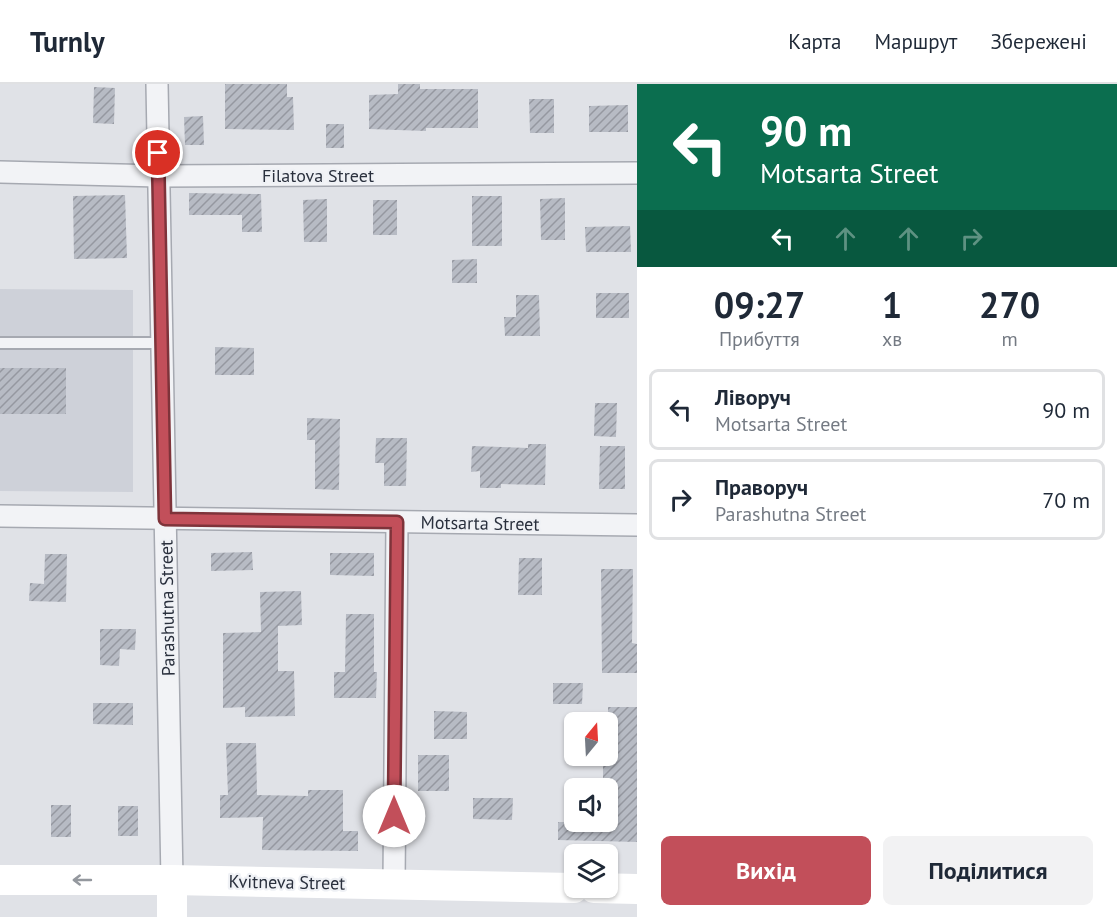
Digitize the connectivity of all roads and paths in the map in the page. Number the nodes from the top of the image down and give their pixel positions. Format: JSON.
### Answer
{"nodes":[{"id":1,"x":157,"y":84,"type":"edge"},
{"id":2,"x":0,"y":172,"type":"edge"},
{"id":3,"x":637,"y":172,"type":"edge"},
{"id":4,"x":159,"y":176,"type":"junction"},
{"id":5,"x":0,"y":343,"type":"edge"},
{"id":6,"x":162,"y":343,"type":"junction"},
{"id":7,"x":0,"y":516,"type":"edge"},
{"id":8,"x":165,"y":519,"type":"junction"},
{"id":9,"x":397,"y":522,"type":"junction"},
{"id":10,"x":637,"y":525,"type":"edge"},
{"id":11,"x":0,"y":880,"type":"edge"},
{"id":12,"x":172,"y":880,"type":"junction"},
{"id":13,"x":394,"y":884,"type":"junction"},
{"id":14,"x":564,"y":888,"type":"edge"},
{"id":15,"x":618,"y":889,"type":"edge"},
{"id":16,"x":637,"y":889,"type":"edge"},
{"id":17,"x":172,"y":917,"type":"edge"}],
"edges":[{"from":1,"to":4,"type":"street","name":"Parashutna Street"},
{"from":2,"to":4,"type":"street","name":"Filatova Street"},
{"from":3,"to":4,"type":"street","name":"Filatova Street"},
{"from":4,"to":6,"type":"street","name":"Parashutna Street"},
{"from":5,"to":6,"type":"lane"},
{"from":6,"to":8,"type":"street","name":"Parashutna Street"},
{"from":7,"to":8,"type":"street","name":"Motsarta Street"},
{"from":8,"to":9,"type":"street","name":"Motsarta Street"},
{"from":8,"to":12,"type":"street","name":"Parashutna Street"},
{"from":9,"to":10,"type":"street","name":"Motsarta Street"},
{"from":9,"to":13,"type":"street"},
{"from":12,"to":11,"type":"main road","name":"Kvitneva Street","one_way":true},
{"from":12,"to":13,"type":"main road","name":"Kvitneva Street"},
{"from":12,"to":17,"type":"main road","name":"Parashutna Street"},
{"from":13,"to":14,"type":"main road","name":"Kvitneva Street"},
{"from":15,"to":16,"type":"main road"}]}
